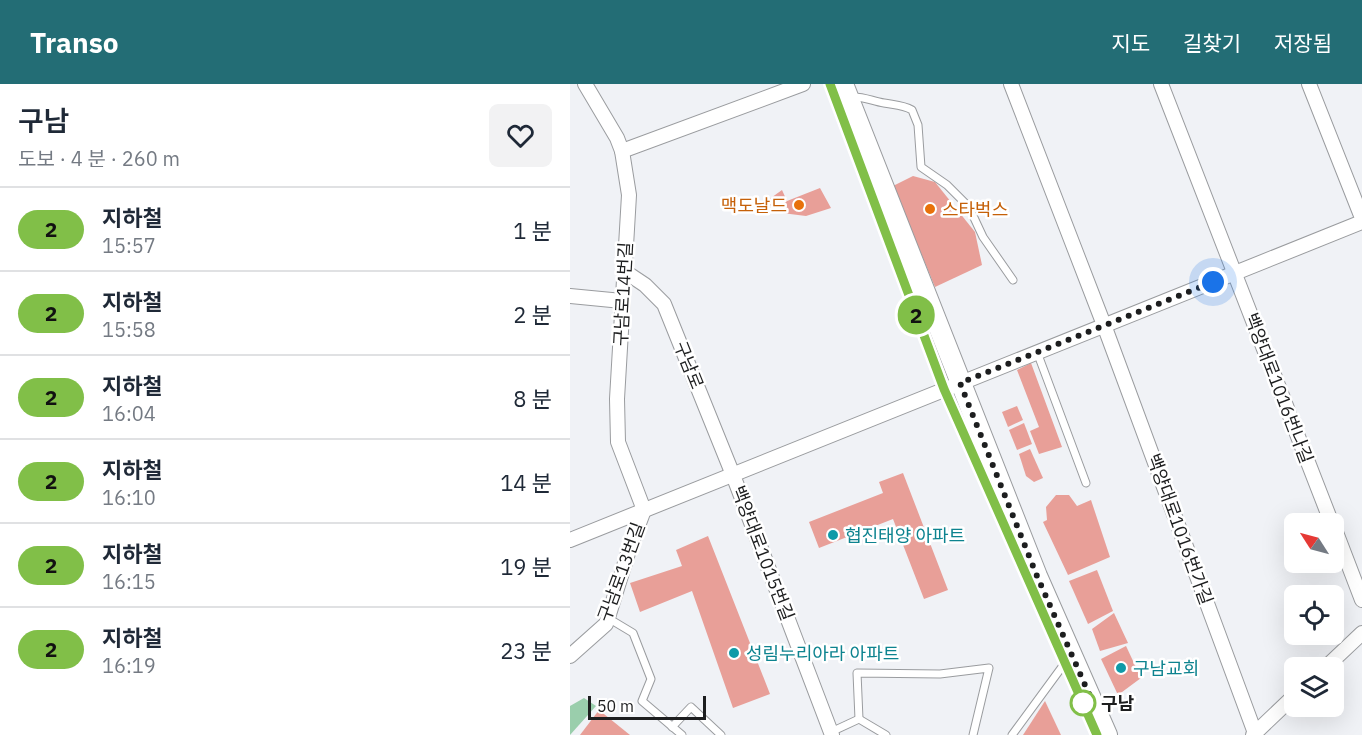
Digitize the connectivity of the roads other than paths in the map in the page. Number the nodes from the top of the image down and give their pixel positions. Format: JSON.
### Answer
{"nodes":[{"id":1,"x":585,"y":84,"type":"edge"},
{"id":2,"x":803,"y":84,"type":"edge"},
{"id":3,"x":1161,"y":84,"type":"edge"},
{"id":4,"x":1310,"y":84,"type":"edge"},
{"id":5,"x":1012,"y":85,"type":"edge"},
{"id":6,"x":846,"y":91,"type":"edge"},
{"id":7,"x":622,"y":151,"type":"junction"},
{"id":8,"x":1362,"y":220,"type":"edge"},
{"id":9,"x":624,"y":271,"type":"junction"},
{"id":10,"x":1234,"y":273,"type":"junction"},
{"id":11,"x":1014,"y":280,"type":"dead end"},
{"id":12,"x":570,"y":296,"type":"edge"},
{"id":13,"x":622,"y":301,"type":"junction"},
{"id":14,"x":1104,"y":325,"type":"junction"},
{"id":15,"x":1037,"y":352,"type":"junction"},
{"id":16,"x":952,"y":386,"type":"junction"},
{"id":17,"x":733,"y":475,"type":"junction"},
{"id":18,"x":1086,"y":483,"type":"dead end"},
{"id":19,"x":644,"y":510,"type":"junction"},
{"id":20,"x":1328,"y":513,"type":"edge"},
{"id":21,"x":570,"y":540,"type":"edge"},
{"id":22,"x":1344,"y":553,"type":"edge"},
{"id":23,"x":1362,"y":600,"type":"edge"},
{"id":24,"x":608,"y":618,"type":"junction"},
{"id":25,"x":1362,"y":633,"type":"edge"},
{"id":26,"x":1072,"y":654,"type":"junction"},
{"id":27,"x":570,"y":656,"type":"edge"},
{"id":28,"x":1337,"y":657,"type":"edge"},
{"id":29,"x":1284,"y":706,"type":"edge"},
{"id":30,"x":858,"y":719,"type":"junction"},
{"id":31,"x":672,"y":727,"type":"junction"},
{"id":32,"x":831,"y":734,"type":"edge"},
{"id":33,"x":1254,"y":734,"type":"edge"},
{"id":34,"x":682,"y":735,"type":"edge"},
{"id":35,"x":721,"y":735,"type":"edge"},
{"id":36,"x":886,"y":735,"type":"edge"},
{"id":37,"x":974,"y":735,"type":"edge"},
{"id":38,"x":1012,"y":735,"type":"edge"},
{"id":39,"x":1107,"y":735,"type":"edge"}],
"edges":[{"from":1,"to":7,"type":"street","name":"구남로14번길"},
{"from":2,"to":7,"type":"street"},
{"from":3,"to":10,"type":"street","name":"백양대로1016번나길"},
{"from":4,"to":8,"type":"street"},
{"from":5,"to":14,"type":"street","name":"백양대로1016번가길"},
{"from":6,"to":11,"type":"lane"},
{"from":6,"to":16,"type":"main road"},
{"from":7,"to":9,"type":"street","name":"구남로14번길"},
{"from":8,"to":10,"type":"street"},
{"from":9,"to":13,"type":"street","name":"구남로14번길"},
{"from":9,"to":17,"type":"street","name":"구남로"},
{"from":10,"to":14,"type":"street"},
{"from":10,"to":20,"type":"street","name":"백양대로1016번나길"},
{"from":12,"to":13,"type":"street"},
{"from":13,"to":19,"type":"street","name":"구남로14번길"},
{"from":14,"to":15,"type":"street"},
{"from":14,"to":33,"type":"street","name":"백양대로1016번가길"},
{"from":15,"to":16,"type":"street"},
{"from":15,"to":18,"type":"lane"},
{"from":16,"to":17,"type":"street"},
{"from":16,"to":26,"type":"main road"},
{"from":17,"to":19,"type":"street"},
{"from":17,"to":32,"type":"street","name":"백양대로1015번길"},
{"from":19,"to":21,"type":"street"},
{"from":19,"to":24,"type":"street","name":"구남로13번길"},
{"from":22,"to":23,"type":"street","name":"백양대로1016번나길"},
{"from":24,"to":27,"type":"street","name":"구남로13번길"},
{"from":24,"to":31,"type":"lane"},
{"from":25,"to":28,"type":"street"},
{"from":26,"to":38,"type":"lane"},
{"from":26,"to":39,"type":"main road"},
{"from":29,"to":33,"type":"street"},
{"from":30,"to":32,"type":"lane","name":"백양대로1015번길"},
{"from":30,"to":36,"type":"lane"},
{"from":30,"to":37,"type":"lane"},
{"from":31,"to":34,"type":"lane"},
{"from":31,"to":35,"type":"lane"}]}
